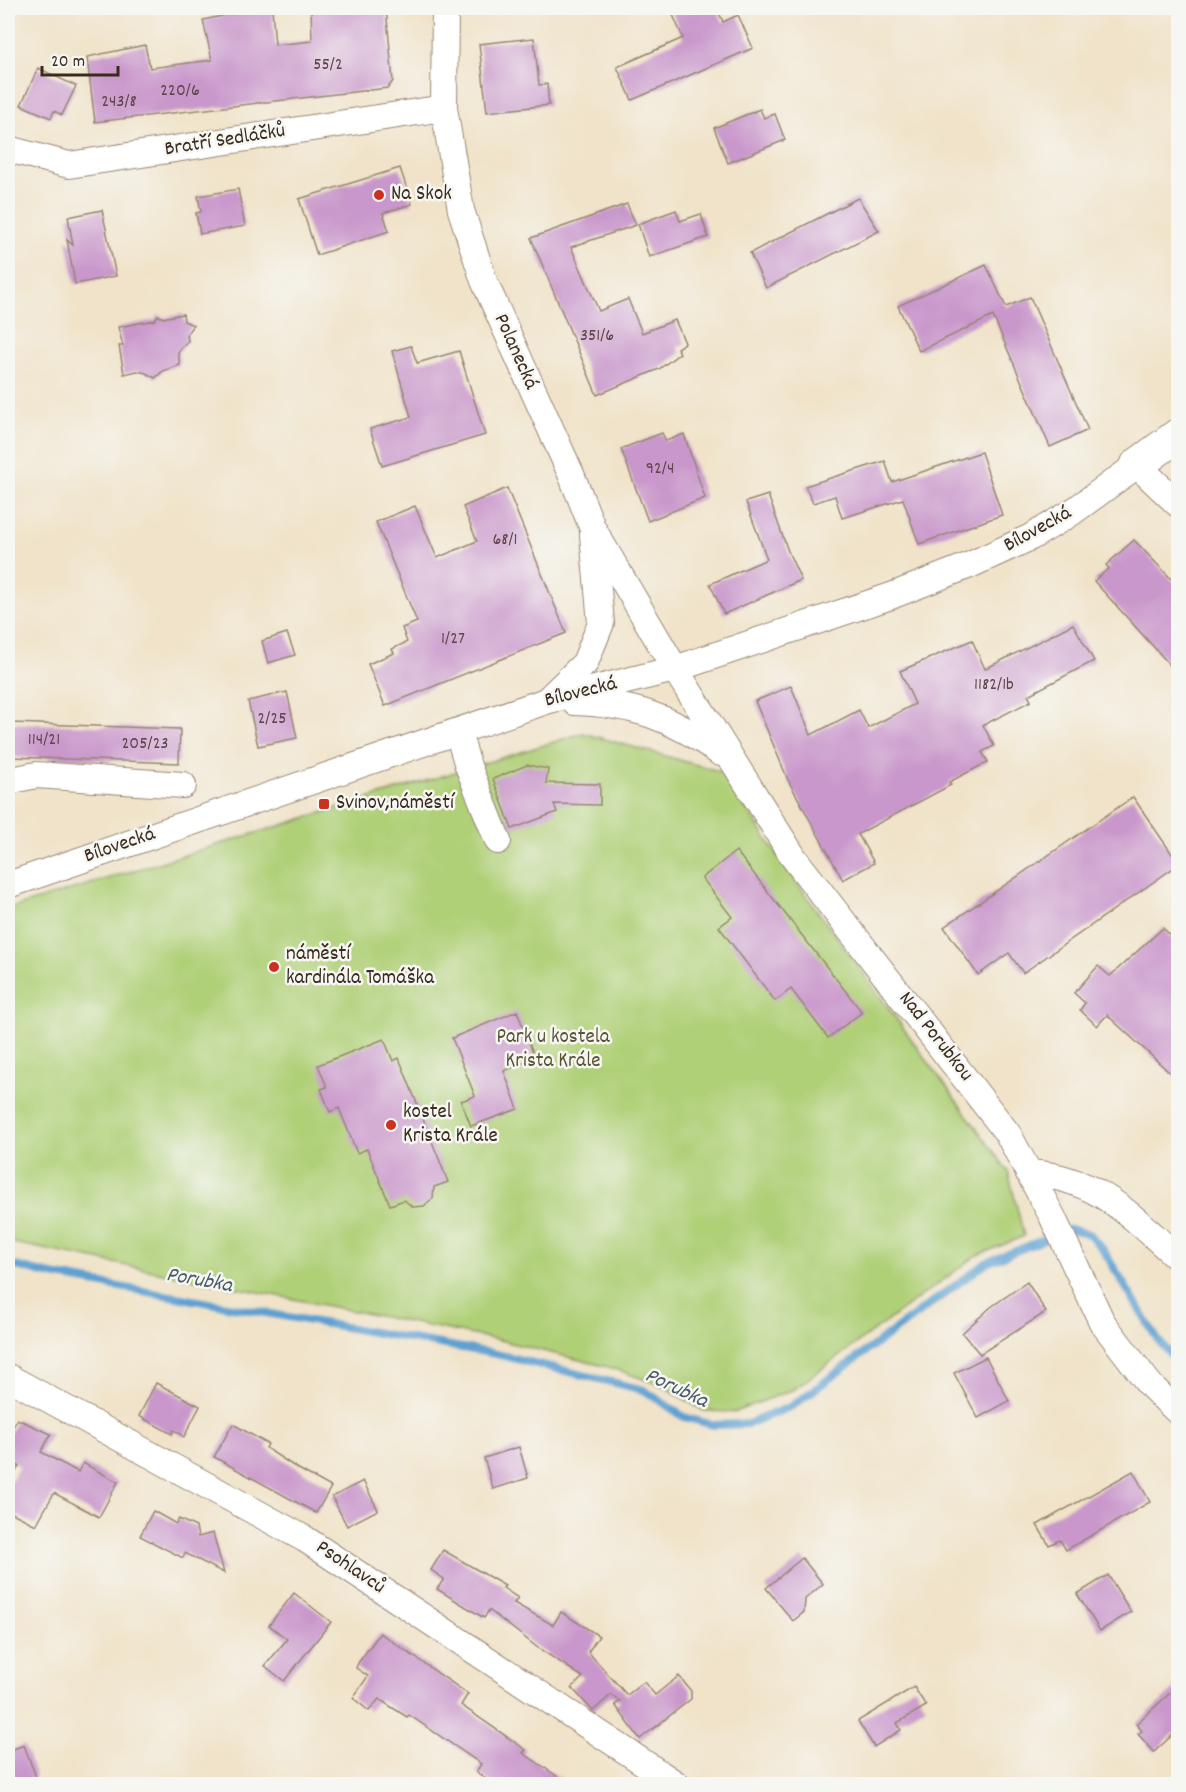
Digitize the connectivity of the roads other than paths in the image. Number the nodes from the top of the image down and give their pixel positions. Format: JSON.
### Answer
{"nodes":[{"id":1,"x":445,"y":8,"type":"edge"},
{"id":2,"x":444,"y":108,"type":"junction"},
{"id":3,"x":8,"y":149,"type":"edge"},
{"id":4,"x":1179,"y":435,"type":"edge"},
{"id":5,"x":1137,"y":465,"type":"junction"},
{"id":6,"x":1179,"y":504,"type":"edge"},
{"id":7,"x":593,"y":529,"type":"junction"},
{"id":8,"x":675,"y":669,"type":"junction"},
{"id":9,"x":546,"y":701,"type":"junction"},
{"id":10,"x":458,"y":732,"type":"junction"},
{"id":11,"x":732,"y":763,"type":"junction"},
{"id":12,"x":8,"y":781,"type":"edge"},
{"id":13,"x":183,"y":784,"type":"dead end"},
{"id":14,"x":498,"y":842,"type":"dead end"},
{"id":15,"x":8,"y":885,"type":"edge"},
{"id":16,"x":1029,"y":1173,"type":"junction"},
{"id":17,"x":1179,"y":1258,"type":"edge"},
{"id":18,"x":8,"y":1377,"type":"edge"},
{"id":19,"x":1179,"y":1413,"type":"edge"},
{"id":20,"x":676,"y":1785,"type":"edge"}],
"edges":[{"from":1,"to":2,"type":"street","name":"Polanecká"},
{"from":2,"to":3,"type":"street","name":"Bratří Sedláčků"},
{"from":2,"to":7,"type":"street","name":"Polanecká"},
{"from":4,"to":5,"type":"highway"},
{"from":5,"to":6,"type":"street"},
{"from":5,"to":8,"type":"street","name":"Bílovecká"},
{"from":7,"to":8,"type":"street","name":"Polanecká"},
{"from":7,"to":9,"type":"street"},
{"from":8,"to":9,"type":"street","name":"Bílovecká"},
{"from":8,"to":11,"type":"street","name":"Nad Porubkou"},
{"from":9,"to":10,"type":"street","name":"Bílovecká"},
{"from":9,"to":11,"type":"street"},
{"from":10,"to":14,"type":"street"},
{"from":10,"to":15,"type":"street","name":"Bílovecká"},
{"from":11,"to":16,"type":"street","name":"Nad Porubkou"},
{"from":12,"to":13,"type":"street"},
{"from":16,"to":17,"type":"street"},
{"from":16,"to":19,"type":"street","name":"Nad Porubkou"},
{"from":18,"to":20,"type":"street","name":"Psohlavců"}]}
